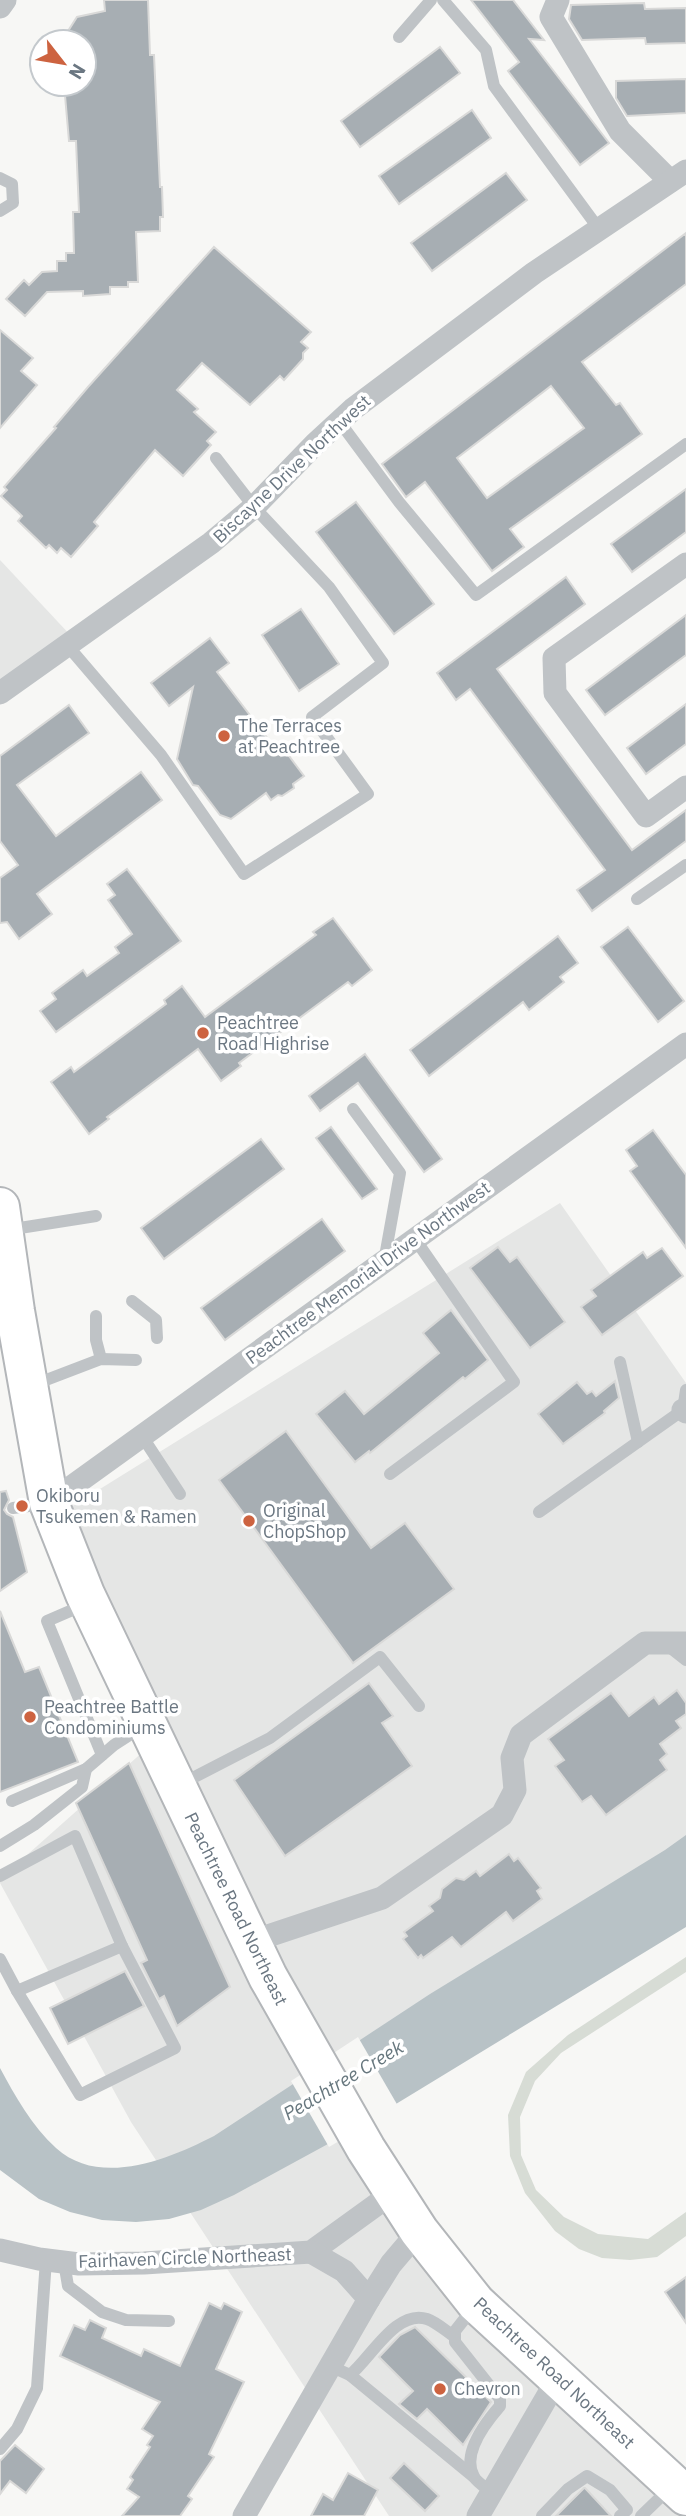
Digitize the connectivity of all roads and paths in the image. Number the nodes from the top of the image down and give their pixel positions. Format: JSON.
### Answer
{"nodes":[{"id":1,"x":5,"y":0,"type":"edge"},
{"id":2,"x":431,"y":0,"type":"edge"},
{"id":3,"x":443,"y":0,"type":"edge"},
{"id":4,"x":0,"y":7,"type":"edge"},
{"id":5,"x":554,"y":8,"type":"edge"},
{"id":6,"x":399,"y":37,"type":"dead end"},
{"id":7,"x":678,"y":176,"type":"edge"},
{"id":8,"x":0,"y":178,"type":"edge"},
{"id":9,"x":0,"y":211,"type":"edge"},
{"id":10,"x":599,"y":229,"type":"junction"},
{"id":11,"x":339,"y":421,"type":"junction"},
{"id":12,"x":686,"y":444,"type":"edge"},
{"id":13,"x":216,"y":458,"type":"dead end"},
{"id":14,"x":254,"y":507,"type":"junction"},
{"id":15,"x":686,"y":564,"type":"edge"},
{"id":16,"x":67,"y":645,"type":"junction"},
{"id":17,"x":0,"y":693,"type":"edge"},
{"id":18,"x":686,"y":787,"type":"edge"},
{"id":19,"x":686,"y":864,"type":"edge"},
{"id":20,"x":637,"y":899,"type":"dead end"},
{"id":21,"x":685,"y":1045,"type":"edge"},
{"id":22,"x":353,"y":1109,"type":"dead end"},
{"id":23,"x":96,"y":1216,"type":"dead end"},
{"id":24,"x":2,"y":1219,"type":"edge"},
{"id":25,"x":415,"y":1239,"type":"junction"},
{"id":26,"x":384,"y":1262,"type":"junction"},
{"id":27,"x":132,"y":1301,"type":"dead end"},
{"id":28,"x":96,"y":1316,"type":"dead end"},
{"id":29,"x":157,"y":1338,"type":"dead end"},
{"id":30,"x":101,"y":1359,"type":"junction"},
{"id":31,"x":136,"y":1360,"type":"dead end"},
{"id":32,"x":621,"y":1362,"type":"dead end"},
{"id":33,"x":29,"y":1387,"type":"junction"},
{"id":34,"x":685,"y":1404,"type":"edge"},
{"id":35,"x":142,"y":1436,"type":"junction"},
{"id":36,"x":638,"y":1442,"type":"junction"},
{"id":37,"x":390,"y":1474,"type":"dead end"},
{"id":38,"x":180,"y":1494,"type":"dead end"},
{"id":39,"x":31,"y":1506,"type":"junction"},
{"id":40,"x":539,"y":1512,"type":"dead end"},
{"id":41,"x":90,"y":1603,"type":"junction"},
{"id":42,"x":676,"y":1644,"type":"edge"},
{"id":43,"x":686,"y":1660,"type":"edge"},
{"id":44,"x":419,"y":1706,"type":"dead end"},
{"id":45,"x":146,"y":1724,"type":"junction"},
{"id":46,"x":102,"y":1755,"type":"junction"},
{"id":47,"x":86,"y":1769,"type":"junction"},
{"id":48,"x":176,"y":1787,"type":"junction"},
{"id":49,"x":12,"y":1801,"type":"dead end"},
{"id":50,"x":0,"y":1846,"type":"edge"},
{"id":51,"x":0,"y":1875,"type":"edge"},
{"id":52,"x":250,"y":1942,"type":"junction"},
{"id":53,"x":122,"y":1946,"type":"junction"},
{"id":54,"x":0,"y":1959,"type":"edge"},
{"id":55,"x":18,"y":1991,"type":"junction"},
{"id":56,"x":394,"y":2192,"type":"junction"},
{"id":57,"x":419,"y":2231,"type":"junction"},
{"id":58,"x":0,"y":2250,"type":"edge"},
{"id":59,"x":311,"y":2252,"type":"junction"},
{"id":60,"x":55,"y":2261,"type":"junction"},
{"id":61,"x":369,"y":2299,"type":"junction"},
{"id":62,"x":476,"y":2303,"type":"junction"},
{"id":63,"x":169,"y":2321,"type":"dead end"},
{"id":64,"x":455,"y":2337,"type":"junction"},
{"id":65,"x":340,"y":2370,"type":"junction"},
{"id":66,"x":558,"y":2378,"type":"junction"},
{"id":67,"x":0,"y":2449,"type":"edge"},
{"id":68,"x":483,"y":2485,"type":"junction"},
{"id":69,"x":680,"y":2490,"type":"edge"},
{"id":70,"x":244,"y":2516,"type":"edge"},
{"id":71,"x":478,"y":2516,"type":"edge"},
{"id":72,"x":542,"y":2516,"type":"edge"},
{"id":73,"x":621,"y":2516,"type":"edge"},
{"id":74,"x":641,"y":2516,"type":"edge"}],
"edges":[{"from":1,"to":4,"type":"street"},
{"from":2,"to":6,"type":"lane"},
{"from":3,"to":10,"type":"lane"},
{"from":5,"to":7,"type":"street"},
{"from":7,"to":10,"type":"street","name":"Biscayne Drive Northwest"},
{"from":8,"to":9,"type":"lane"},
{"from":10,"to":11,"type":"street","name":"Biscayne Drive Northwest"},
{"from":11,"to":12,"type":"lane"},
{"from":11,"to":14,"type":"street","name":"Biscayne Drive Northwest"},
{"from":13,"to":14,"type":"lane"},
{"from":14,"to":16,"type":"street","name":"Biscayne Drive Northwest"},
{"from":14,"to":16,"type":"lane"},
{"from":15,"to":18,"type":"street"},
{"from":16,"to":17,"type":"street","name":"Biscayne Drive Northwest"},
{"from":19,"to":20,"type":"lane"},
{"from":21,"to":25,"type":"street","name":"Peachtree Memorial Drive Northwest"},
{"from":22,"to":26,"type":"lane"},
{"from":23,"to":24,"type":"lane"},
{"from":24,"to":33,"type":"highway","name":"Peachtree Road Northeast"},
{"from":25,"to":26,"type":"street","name":"Peachtree Memorial Drive Northwest"},
{"from":25,"to":37,"type":"lane"},
{"from":26,"to":35,"type":"street","name":"Peachtree Memorial Drive Northwest"},
{"from":27,"to":29,"type":"lane"},
{"from":28,"to":30,"type":"lane"},
{"from":30,"to":31,"type":"lane"},
{"from":30,"to":33,"type":"lane"},
{"from":32,"to":36,"type":"lane"},
{"from":33,"to":39,"type":"highway","name":"Peachtree Road Northeast"},
{"from":34,"to":36,"type":"lane"},
{"from":35,"to":38,"type":"lane"},
{"from":35,"to":39,"type":"street","name":"Peachtree Memorial Drive Northwest"},
{"from":36,"to":40,"type":"lane"},
{"from":39,"to":41,"type":"highway","name":"Peachtree Road Northeast"},
{"from":41,"to":45,"type":"highway","name":"Peachtree Road Northeast"},
{"from":41,"to":46,"type":"lane"},
{"from":42,"to":43,"type":"lane"},
{"from":42,"to":52,"type":"street"},
{"from":44,"to":48,"type":"lane"},
{"from":45,"to":46,"type":"lane"},
{"from":45,"to":48,"type":"highway","name":"Peachtree Road Northeast"},
{"from":46,"to":47,"type":"lane"},
{"from":47,"to":49,"type":"lane"},
{"from":47,"to":50,"type":"lane"},
{"from":48,"to":52,"type":"highway","name":"Peachtree Road Northeast"},
{"from":51,"to":53,"type":"lane"},
{"from":52,"to":56,"type":"highway","name":"Peachtree Road Northeast"},
{"from":53,"to":55,"type":"lane"},
{"from":53,"to":55,"type":"lane"},
{"from":54,"to":55,"type":"lane"},
{"from":56,"to":57,"type":"highway","name":"Peachtree Road Northeast"},
{"from":56,"to":59,"type":"street","name":"Fairhaven Circle Northeast"},
{"from":57,"to":61,"type":"street"},
{"from":57,"to":62,"type":"highway","name":"Peachtree Road Northeast"},
{"from":58,"to":60,"type":"street","name":"Fairhaven Circle Northeast"},
{"from":59,"to":60,"type":"street","name":"Fairhaven Circle Northeast"},
{"from":59,"to":61,"type":"street"},
{"from":60,"to":63,"type":"lane"},
{"from":60,"to":67,"type":"lane"},
{"from":61,"to":65,"type":"street"},
{"from":62,"to":64,"type":"lane"},
{"from":62,"to":66,"type":"highway","name":"Peachtree Road Northeast"},
{"from":64,"to":65,"type":"lane"},
{"from":64,"to":68,"type":"lane"},
{"from":65,"to":68,"type":"lane"},
{"from":65,"to":70,"type":"street"},
{"from":66,"to":68,"type":"street"},
{"from":66,"to":69,"type":"highway","name":"Peachtree Road Northeast"},
{"from":68,"to":71,"type":"street"},
{"from":69,"to":74,"type":"lane"},
{"from":72,"to":73,"type":"lane"}]}
